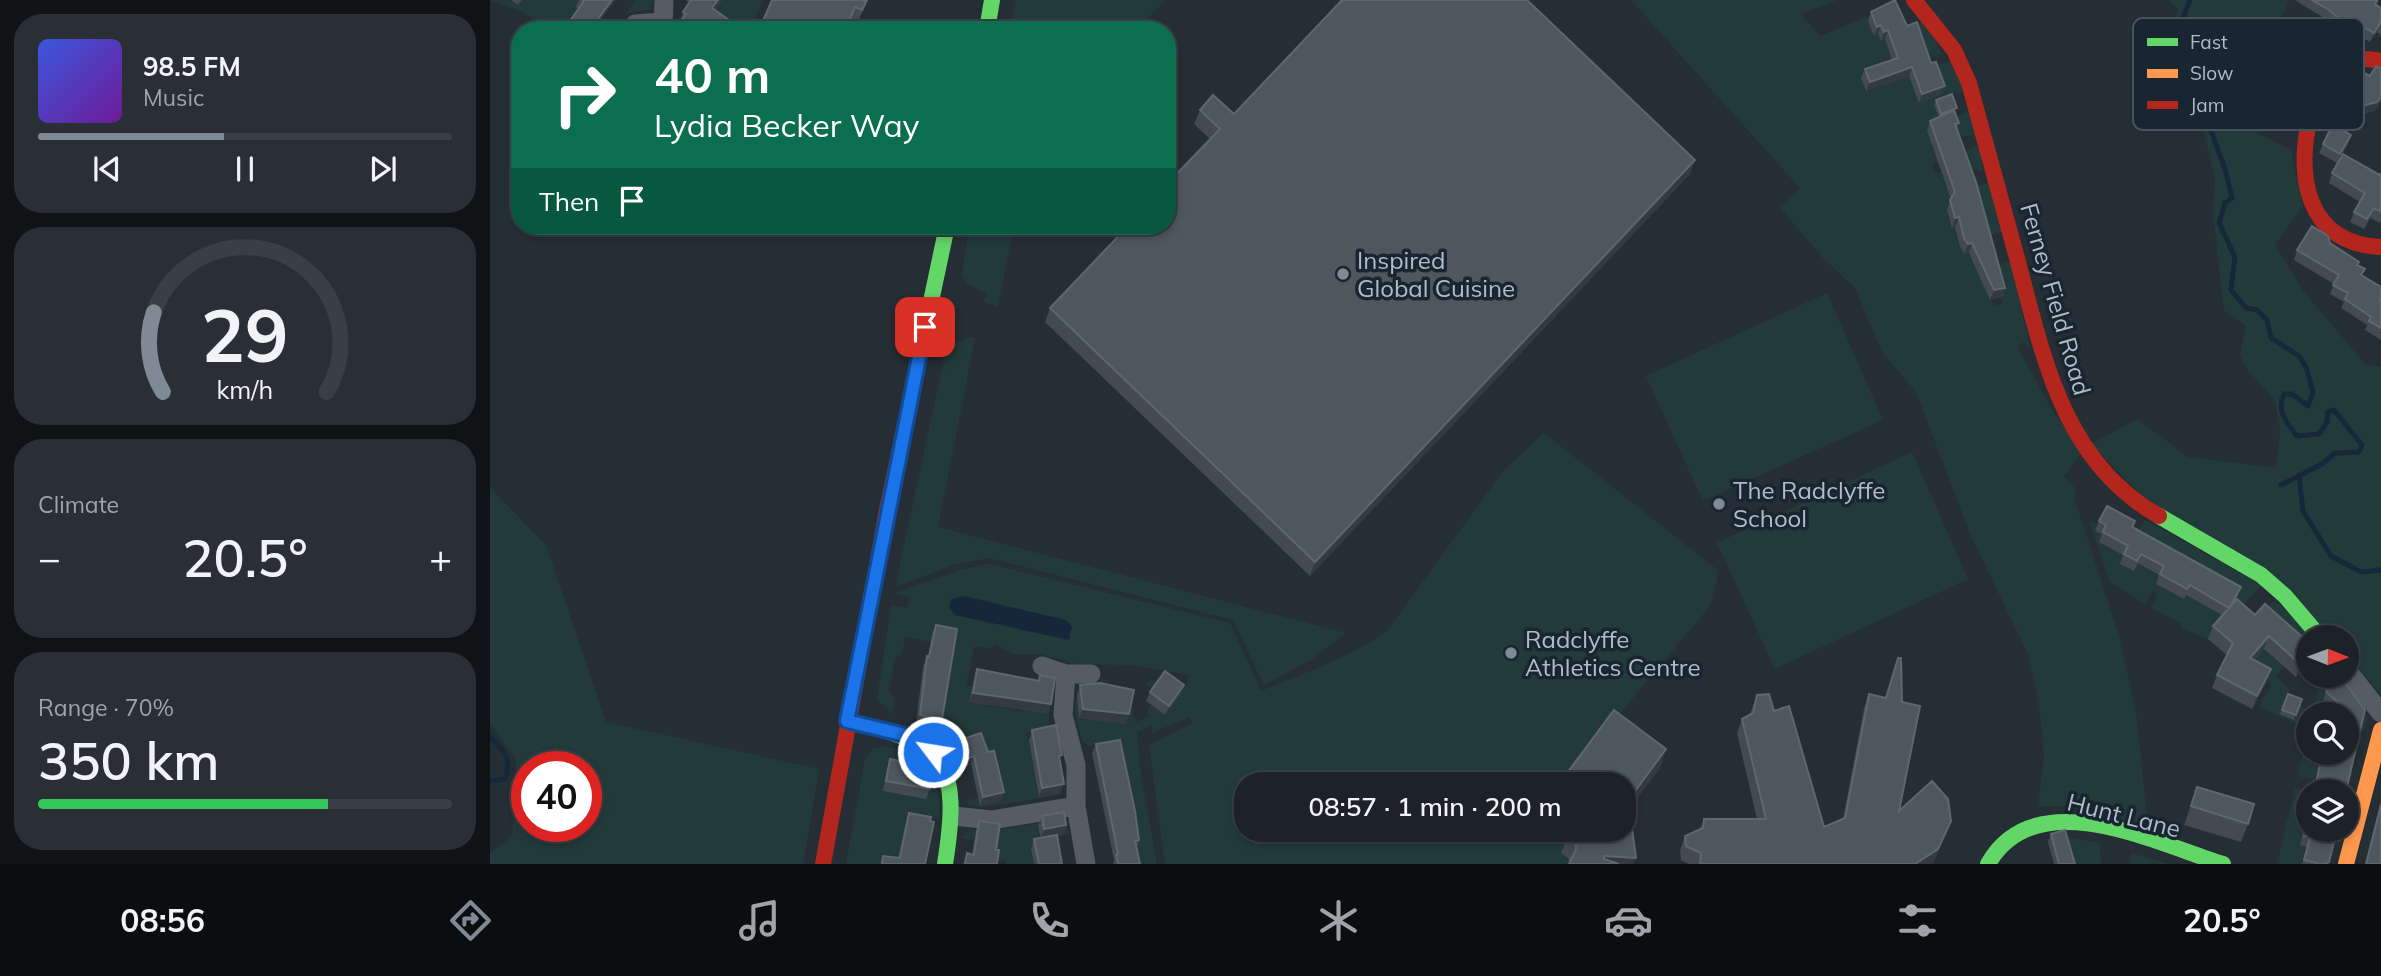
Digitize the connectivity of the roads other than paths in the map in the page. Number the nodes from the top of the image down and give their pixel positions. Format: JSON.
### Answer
{"nodes":[{"id":1,"x":664,"y":0,"type":"edge"},
{"id":2,"x":992,"y":0,"type":"edge"},
{"id":3,"x":1914,"y":0,"type":"edge"},
{"id":4,"x":662,"y":21,"type":"edge"},
{"id":5,"x":988,"y":21,"type":"edge"},
{"id":6,"x":2307,"y":130,"type":"edge"},
{"id":7,"x":945,"y":235,"type":"edge"},
{"id":8,"x":2381,"y":247,"type":"edge"},
{"id":9,"x":2310,"y":625,"type":"edge"},
{"id":10,"x":1042,"y":666,"type":"dead end"},
{"id":11,"x":1066,"y":674,"type":"junction"},
{"id":12,"x":1091,"y":674,"type":"dead end"},
{"id":13,"x":2359,"y":685,"type":"edge"},
{"id":14,"x":2381,"y":713,"type":"edge"},
{"id":15,"x":847,"y":721,"type":"junction"},
{"id":16,"x":2381,"y":730,"type":"edge"},
{"id":17,"x":1076,"y":806,"type":"junction"},
{"id":18,"x":954,"y":816,"type":"junction"},
{"id":19,"x":822,"y":864,"type":"edge"},
{"id":20,"x":944,"y":864,"type":"edge"},
{"id":21,"x":1086,"y":864,"type":"edge"},
{"id":22,"x":1988,"y":864,"type":"edge"},
{"id":23,"x":2223,"y":864,"type":"edge"},
{"id":24,"x":2346,"y":864,"type":"edge"}],
"edges":[{"from":1,"to":4,"type":"street"},
{"from":2,"to":5,"type":"street"},
{"from":3,"to":9,"type":"street","name":"Ferney Field Road"},
{"from":6,"to":8,"type":"street"},
{"from":7,"to":15,"type":"street"},
{"from":10,"to":11,"type":"street"},
{"from":11,"to":12,"type":"street"},
{"from":11,"to":17,"type":"street"},
{"from":13,"to":14,"type":"street"},
{"from":15,"to":18,"type":"street"},
{"from":15,"to":19,"type":"street"},
{"from":16,"to":24,"type":"street"},
{"from":17,"to":18,"type":"street"},
{"from":17,"to":21,"type":"street"},
{"from":18,"to":20,"type":"street"},
{"from":22,"to":23,"type":"street","name":"Hunt Lane"}]}
